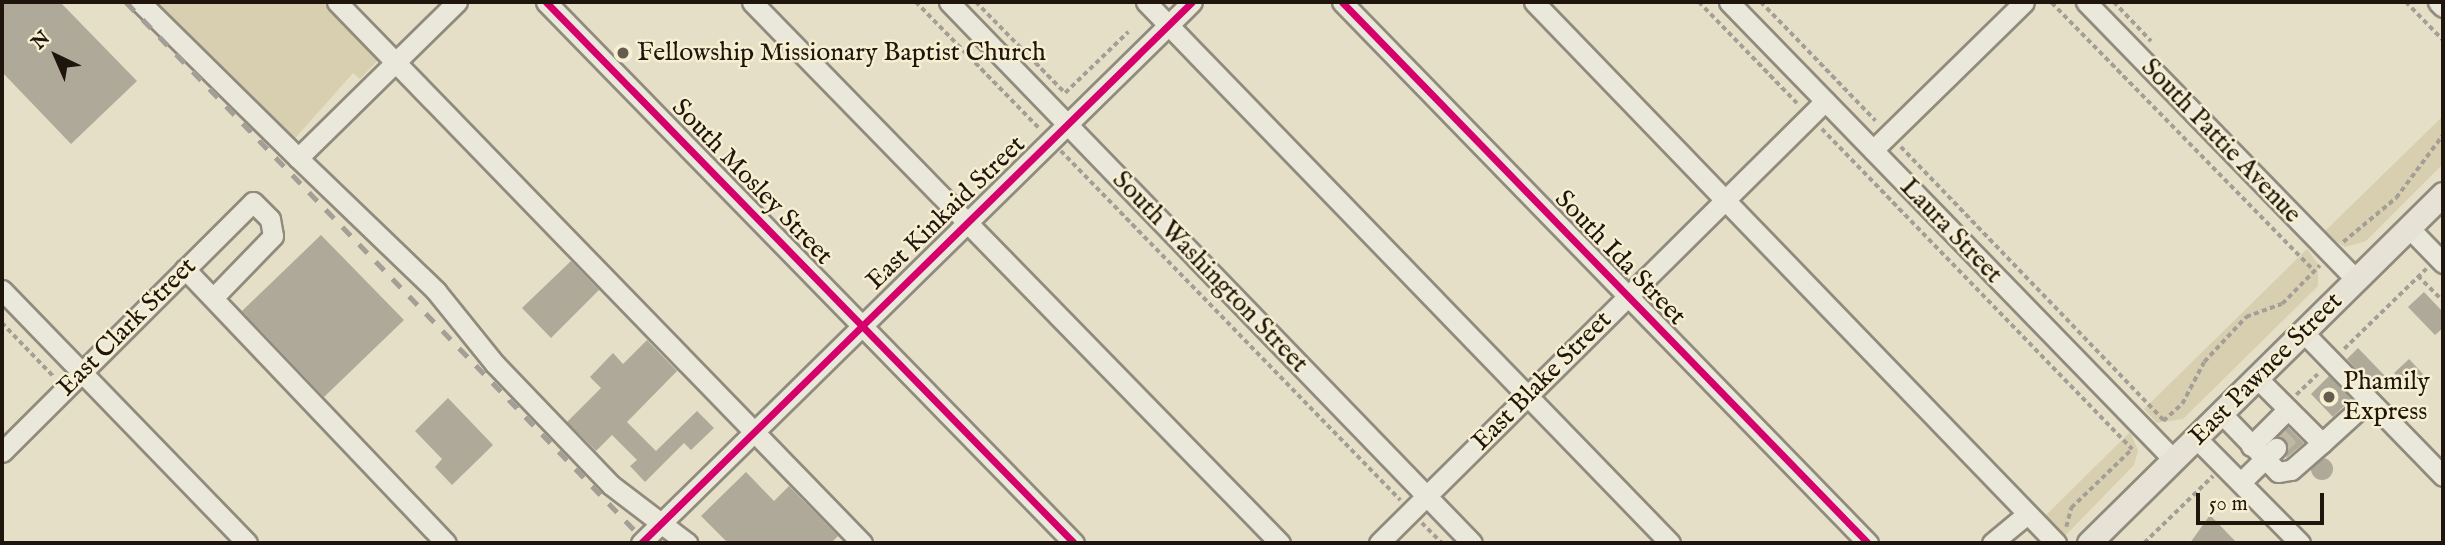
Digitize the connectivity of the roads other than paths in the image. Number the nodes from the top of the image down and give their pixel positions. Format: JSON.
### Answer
{"nodes":[{"id":1,"x":140,"y":2,"type":"edge"},
{"id":2,"x":337,"y":2,"type":"edge"},
{"id":3,"x":457,"y":2,"type":"edge"},
{"id":4,"x":546,"y":2,"type":"edge"},
{"id":5,"x":752,"y":2,"type":"edge"},
{"id":6,"x":949,"y":2,"type":"edge"},
{"id":7,"x":1146,"y":2,"type":"edge"},
{"id":8,"x":1192,"y":2,"type":"edge"},
{"id":9,"x":1342,"y":2,"type":"edge"},
{"id":10,"x":1534,"y":2,"type":"edge"},
{"id":11,"x":1729,"y":2,"type":"edge"},
{"id":12,"x":2024,"y":2,"type":"edge"},
{"id":13,"x":2087,"y":2,"type":"edge"},
{"id":14,"x":2438,"y":2,"type":"edge"},
{"id":15,"x":2443,"y":7,"type":"edge"},
{"id":16,"x":1167,"y":26,"type":"junction"},
{"id":17,"x":395,"y":62,"type":"junction"},
{"id":18,"x":1825,"y":101,"type":"junction"},
{"id":19,"x":1067,"y":124,"type":"junction"},
{"id":20,"x":1873,"y":150,"type":"junction"},
{"id":21,"x":303,"y":152,"type":"junction"},
{"id":22,"x":2443,"y":194,"type":"edge"},
{"id":23,"x":1726,"y":199,"type":"junction"},
{"id":24,"x":965,"y":224,"type":"junction"},
{"id":25,"x":2409,"y":228,"type":"junction"},
{"id":26,"x":2443,"y":263,"type":"edge"},
{"id":27,"x":185,"y":270,"type":"junction"},
{"id":28,"x":2356,"y":280,"type":"junction"},
{"id":29,"x":2,"y":290,"type":"edge"},
{"id":30,"x":1628,"y":296,"type":"junction"},
{"id":31,"x":214,"y":298,"type":"junction"},
{"id":32,"x":862,"y":325,"type":"junction"},
{"id":33,"x":2303,"y":332,"type":"junction"},
{"id":34,"x":82,"y":373,"type":"junction"},
{"id":35,"x":2257,"y":378,"type":"junction"},
{"id":36,"x":1527,"y":395,"type":"junction"},
{"id":37,"x":2368,"y":401,"type":"junction"},
{"id":38,"x":2288,"y":409,"type":"junction"},
{"id":39,"x":2221,"y":413,"type":"junction"},
{"id":40,"x":755,"y":431,"type":"junction"},
{"id":41,"x":2196,"y":438,"type":"junction"},
{"id":42,"x":2322,"y":443,"type":"junction"},
{"id":43,"x":2264,"y":451,"type":"junction"},
{"id":44,"x":2,"y":452,"type":"edge"},
{"id":45,"x":2174,"y":460,"type":"junction"},
{"id":46,"x":2443,"y":476,"type":"edge"},
{"id":47,"x":2241,"y":482,"type":"junction"},
{"id":48,"x":1426,"y":495,"type":"junction"},
{"id":49,"x":2027,"y":514,"type":"junction"},
{"id":50,"x":663,"y":522,"type":"junction"},
{"id":51,"x":2055,"y":542,"type":"edge"},
{"id":52,"x":2094,"y":542,"type":"edge"},
{"id":53,"x":247,"y":543,"type":"edge"},
{"id":54,"x":446,"y":543,"type":"edge"},
{"id":55,"x":641,"y":543,"type":"edge"},
{"id":56,"x":687,"y":543,"type":"edge"},
{"id":57,"x":862,"y":543,"type":"edge"},
{"id":58,"x":1074,"y":543,"type":"edge"},
{"id":59,"x":1280,"y":543,"type":"edge"},
{"id":60,"x":1379,"y":543,"type":"edge"},
{"id":61,"x":1472,"y":543,"type":"edge"},
{"id":62,"x":1670,"y":543,"type":"edge"},
{"id":63,"x":1868,"y":543,"type":"edge"},
{"id":64,"x":1992,"y":543,"type":"edge"},
{"id":65,"x":2300,"y":543,"type":"edge"}],
"edges":[{"from":1,"to":21,"type":"street"},
{"from":2,"to":17,"type":"street"},
{"from":3,"to":17,"type":"street"},
{"from":4,"to":32,"type":"street","name":"South Mosley Street"},
{"from":5,"to":24,"type":"street"},
{"from":6,"to":19,"type":"street","name":"South Washington Street"},
{"from":7,"to":16,"type":"street"},
{"from":8,"to":16,"type":"street","name":"East Kinkaid Street"},
{"from":9,"to":30,"type":"street","name":"South Ida Street"},
{"from":10,"to":23,"type":"street"},
{"from":11,"to":18,"type":"street","name":"Laura Street"},
{"from":12,"to":20,"type":"street"},
{"from":13,"to":28,"type":"street","name":"South Pattie Avenue"},
{"from":14,"to":15,"type":"street"},
{"from":16,"to":19,"type":"street","name":"East Kinkaid Street"},
{"from":16,"to":36,"type":"street"},
{"from":17,"to":21,"type":"street"},
{"from":17,"to":40,"type":"street"},
{"from":18,"to":20,"type":"street","name":"Laura Street"},
{"from":18,"to":23,"type":"street","name":"East Blake Street"},
{"from":19,"to":24,"type":"street","name":"East Kinkaid Street"},
{"from":19,"to":48,"type":"street","name":"South Washington Street"},
{"from":20,"to":45,"type":"street","name":"Laura Street"},
{"from":21,"to":50,"type":"street"},
{"from":22,"to":25,"type":"main road","name":"East Pawnee Street"},
{"from":23,"to":30,"type":"street","name":"East Blake Street"},
{"from":23,"to":49,"type":"street"},
{"from":24,"to":32,"type":"street","name":"East Kinkaid Street"},
{"from":24,"to":59,"type":"street"},
{"from":25,"to":26,"type":"street"},
{"from":25,"to":28,"type":"main road","name":"East Pawnee Street"},
{"from":27,"to":31,"type":"street"},
{"from":27,"to":31,"type":"street","name":"East Clark Street"},
{"from":27,"to":34,"type":"street","name":"East Clark Street"},
{"from":28,"to":33,"type":"main road","name":"East Pawnee Street"},
{"from":29,"to":34,"type":"street"},
{"from":30,"to":36,"type":"street","name":"East Blake Street"},
{"from":30,"to":63,"type":"street","name":"South Ida Street"},
{"from":31,"to":54,"type":"street"},
{"from":32,"to":40,"type":"street","name":"East Kinkaid Street"},
{"from":32,"to":58,"type":"street","name":"South Mosley Street"},
{"from":33,"to":35,"type":"main road","name":"East Pawnee Street"},
{"from":33,"to":37,"type":"street"},
{"from":34,"to":44,"type":"street","name":"East Clark Street"},
{"from":34,"to":53,"type":"street"},
{"from":35,"to":38,"type":"street"},
{"from":35,"to":39,"type":"main road","name":"East Pawnee Street"},
{"from":36,"to":48,"type":"street","name":"East Blake Street"},
{"from":36,"to":62,"type":"street"},
{"from":37,"to":42,"type":"street"},
{"from":37,"to":46,"type":"street"},
{"from":38,"to":42,"type":"street"},
{"from":38,"to":43,"type":"street"},
{"from":39,"to":41,"type":"main road","name":"East Pawnee Street"},
{"from":39,"to":43,"type":"street"},
{"from":40,"to":50,"type":"street","name":"East Kinkaid Street"},
{"from":40,"to":57,"type":"street"},
{"from":41,"to":45,"type":"main road","name":"East Pawnee Street"},
{"from":41,"to":47,"type":"street"},
{"from":42,"to":43,"type":"street"},
{"from":43,"to":47,"type":"street"},
{"from":45,"to":52,"type":"main road","name":"East Pawnee Street"},
{"from":47,"to":65,"type":"street"},
{"from":48,"to":60,"type":"street","name":"East Blake Street"},
{"from":48,"to":61,"type":"street","name":"South Washington Street"},
{"from":49,"to":51,"type":"street"},
{"from":49,"to":64,"type":"street"},
{"from":50,"to":55,"type":"street","name":"East Kinkaid Street"},
{"from":50,"to":56,"type":"street"}]}
